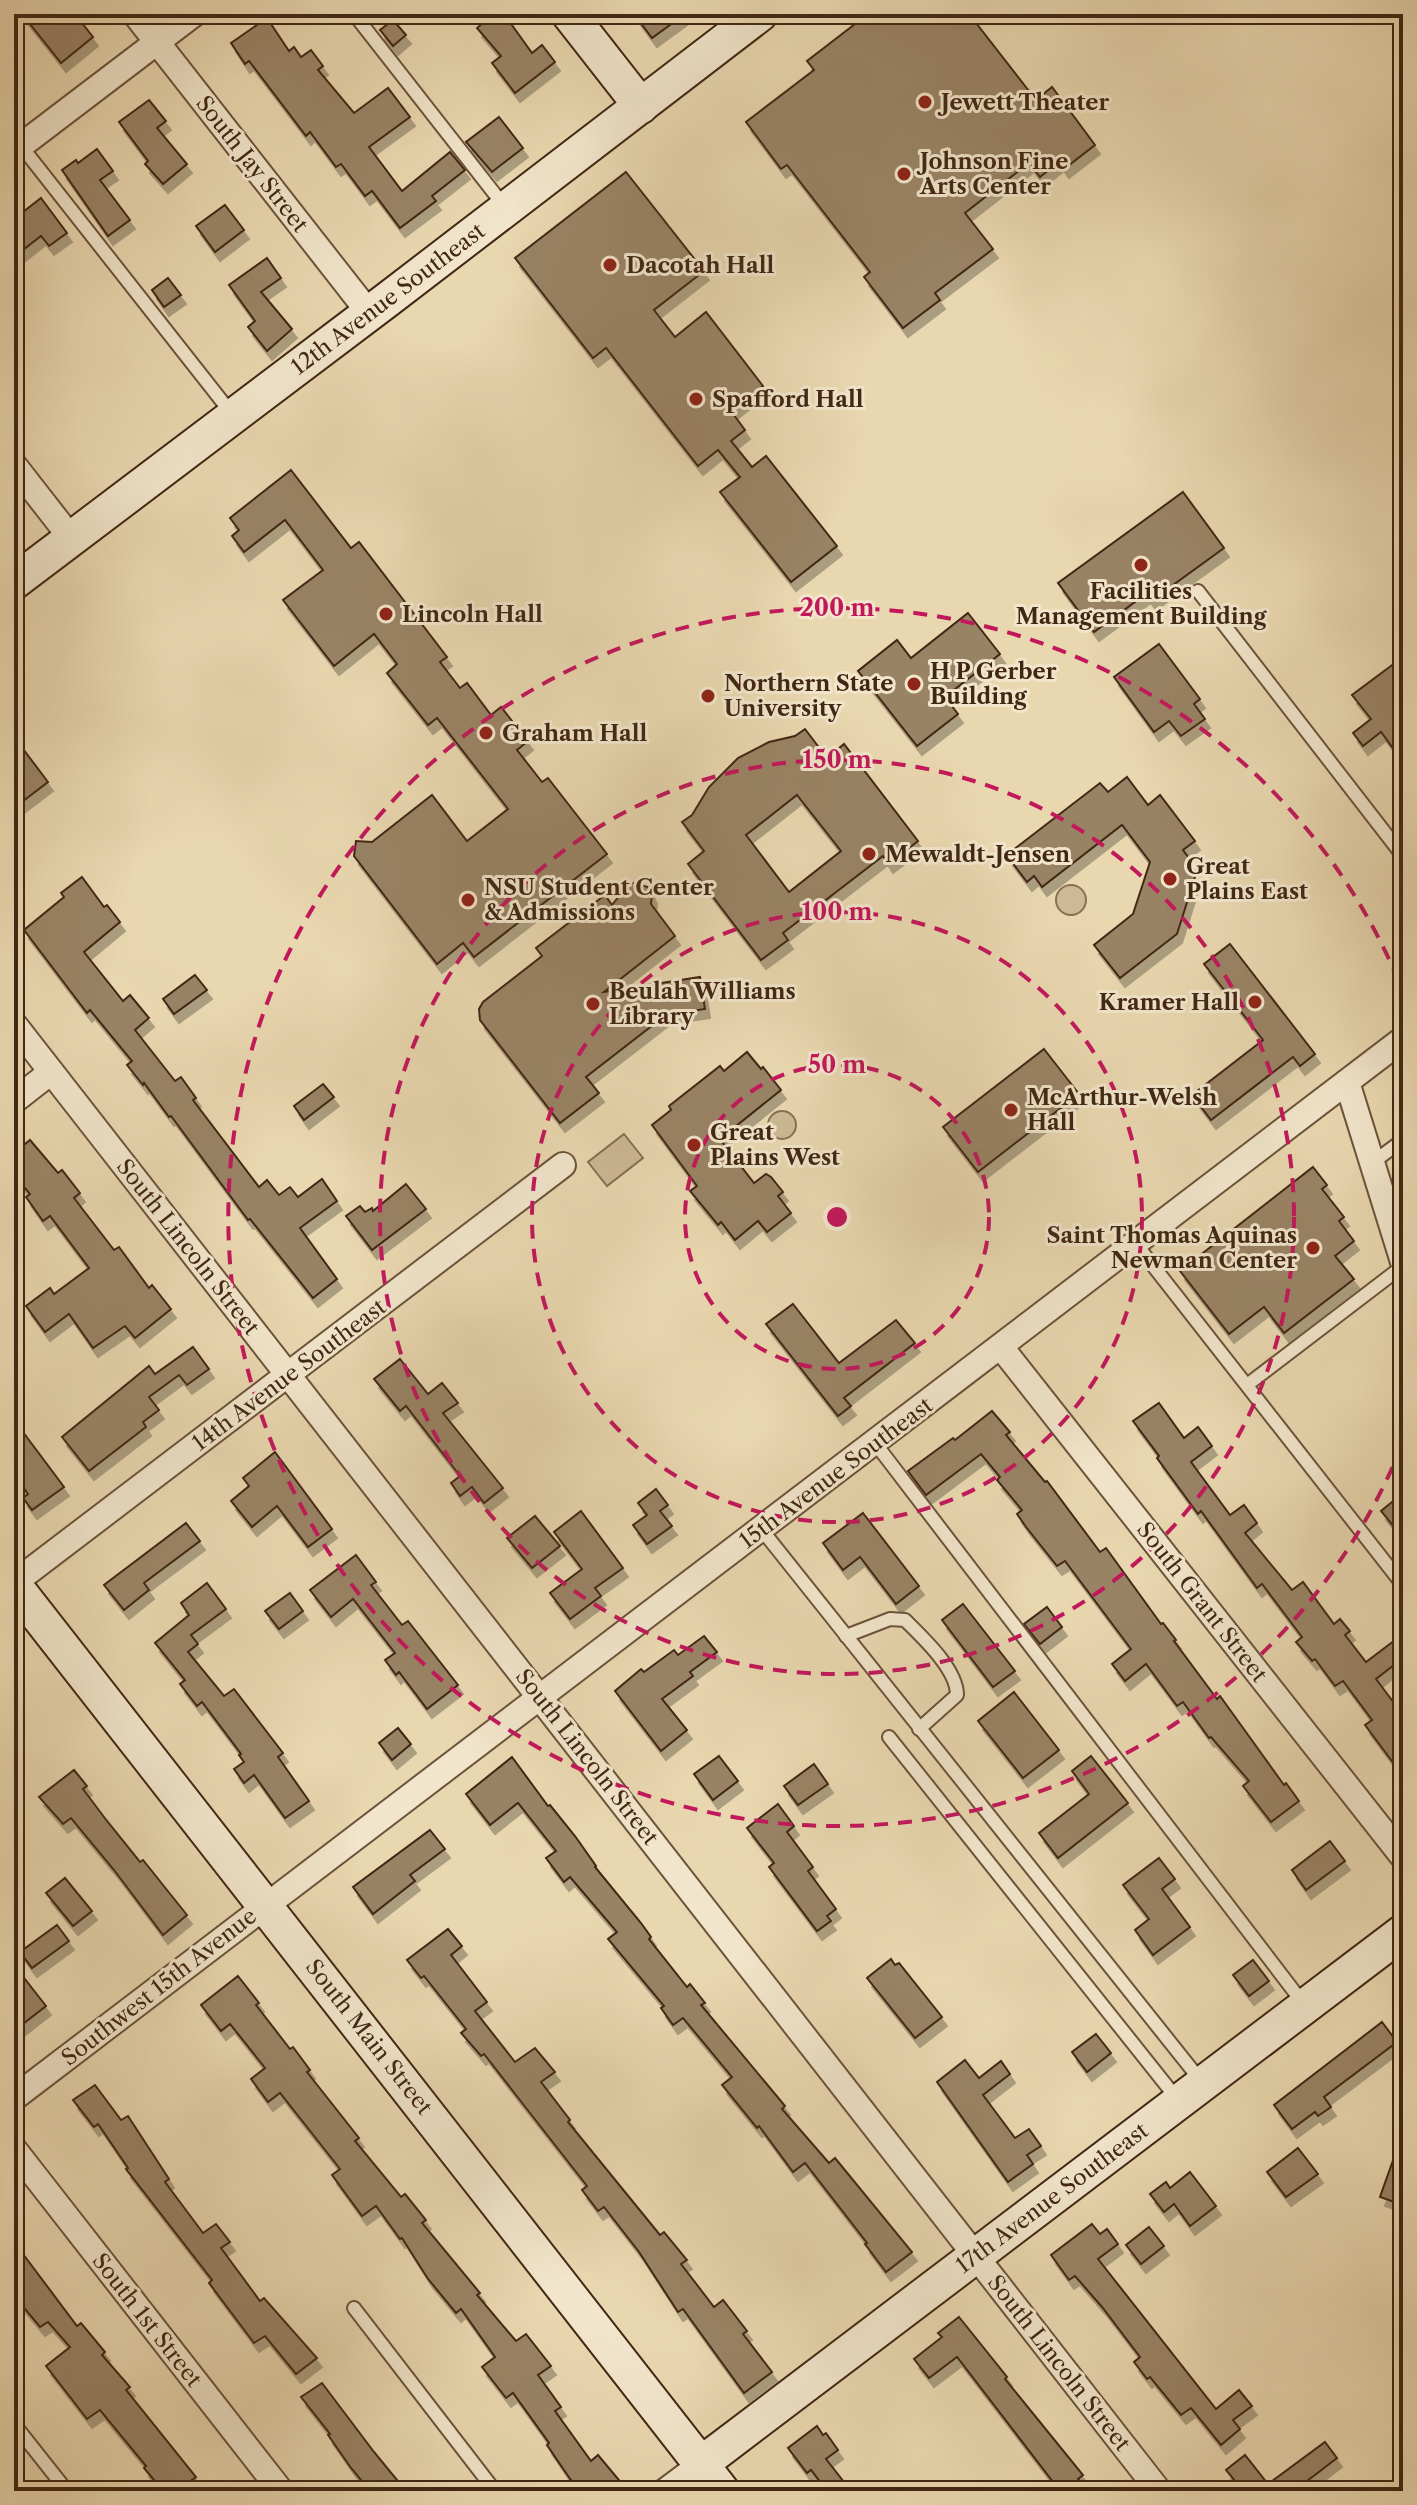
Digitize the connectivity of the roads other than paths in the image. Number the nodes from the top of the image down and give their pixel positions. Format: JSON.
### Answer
{"nodes":[{"id":1,"x":135,"y":14,"type":"edge"},
{"id":2,"x":194,"y":14,"type":"edge"},
{"id":3,"x":354,"y":14,"type":"edge"},
{"id":4,"x":569,"y":14,"type":"edge"},
{"id":5,"x":760,"y":14,"type":"edge"},
{"id":6,"x":157,"y":42,"type":"junction"},
{"id":7,"x":641,"y":106,"type":"junction"},
{"id":8,"x":16,"y":144,"type":"edge"},
{"id":9,"x":506,"y":209,"type":"junction"},
{"id":10,"x":370,"y":314,"type":"junction"},
{"id":11,"x":233,"y":416,"type":"junction"},
{"id":12,"x":14,"y":465,"type":"edge"},
{"id":13,"x":71,"y":538,"type":"junction"},
{"id":14,"x":14,"y":582,"type":"edge"},
{"id":15,"x":1198,"y":591,"type":"dead end"},
{"id":16,"x":1403,"y":856,"type":"edge"},
{"id":17,"x":14,"y":1024,"type":"edge"},
{"id":18,"x":1403,"y":1039,"type":"edge"},
{"id":19,"x":51,"y":1072,"type":"junction"},
{"id":20,"x":1347,"y":1082,"type":"junction"},
{"id":21,"x":14,"y":1101,"type":"edge"},
{"id":22,"x":1403,"y":1140,"type":"edge"},
{"id":23,"x":1372,"y":1163,"type":"junction"},
{"id":24,"x":563,"y":1165,"type":"dead end"},
{"id":25,"x":1136,"y":1244,"type":"junction"},
{"id":26,"x":1403,"y":1264,"type":"edge"},
{"id":27,"x":1001,"y":1347,"type":"junction"},
{"id":28,"x":289,"y":1375,"type":"junction"},
{"id":29,"x":1247,"y":1385,"type":"junction"},
{"id":30,"x":875,"y":1443,"type":"junction"},
{"id":31,"x":762,"y":1530,"type":"junction"},
{"id":32,"x":14,"y":1584,"type":"edge"},
{"id":33,"x":1403,"y":1585,"type":"edge"},
{"id":34,"x":846,"y":1636,"type":"junction"},
{"id":35,"x":541,"y":1697,"type":"junction"},
{"id":36,"x":919,"y":1729,"type":"junction"},
{"id":37,"x":889,"y":1737,"type":"dead end"},
{"id":38,"x":1403,"y":1857,"type":"edge"},
{"id":39,"x":266,"y":1904,"type":"junction"},
{"id":40,"x":1403,"y":1932,"type":"edge"},
{"id":41,"x":1305,"y":2006,"type":"junction"},
{"id":42,"x":1191,"y":2093,"type":"junction"},
{"id":43,"x":14,"y":2098,"type":"edge"},
{"id":44,"x":14,"y":2149,"type":"edge"},
{"id":45,"x":975,"y":2256,"type":"junction"},
{"id":46,"x":354,"y":2308,"type":"dead end"},
{"id":47,"x":14,"y":2424,"type":"edge"},
{"id":48,"x":701,"y":2464,"type":"junction"},
{"id":49,"x":67,"y":2491,"type":"edge"},
{"id":50,"x":281,"y":2491,"type":"edge"},
{"id":51,"x":495,"y":2491,"type":"edge"},
{"id":52,"x":665,"y":2491,"type":"edge"},
{"id":53,"x":722,"y":2491,"type":"edge"},
{"id":54,"x":1159,"y":2491,"type":"edge"}],
"edges":[{"from":1,"to":6,"type":"street","name":"South Jay Street"},
{"from":2,"to":6,"type":"street"},
{"from":3,"to":9,"type":"lane"},
{"from":4,"to":7,"type":"street"},
{"from":5,"to":7,"type":"street","name":"12th Avenue Southeast"},
{"from":6,"to":8,"type":"street"},
{"from":6,"to":10,"type":"street","name":"South Jay Street"},
{"from":7,"to":9,"type":"street","name":"12th Avenue Southeast"},
{"from":8,"to":11,"type":"lane"},
{"from":9,"to":10,"type":"street","name":"12th Avenue Southeast"},
{"from":10,"to":11,"type":"street","name":"12th Avenue Southeast"},
{"from":11,"to":13,"type":"street","name":"12th Avenue Southeast"},
{"from":12,"to":13,"type":"street"},
{"from":13,"to":14,"type":"street","name":"12th Avenue Southeast"},
{"from":15,"to":16,"type":"lane"},
{"from":17,"to":19,"type":"street","name":"South Lincoln Street"},
{"from":18,"to":20,"type":"street","name":"15th Avenue Southeast"},
{"from":19,"to":21,"type":"street"},
{"from":19,"to":28,"type":"street","name":"South Lincoln Street"},
{"from":20,"to":23,"type":"street"},
{"from":20,"to":25,"type":"street","name":"15th Avenue Southeast"},
{"from":22,"to":23,"type":"lane"},
{"from":23,"to":26,"type":"street"},
{"from":24,"to":28,"type":"street","name":"14th Avenue Southeast"},
{"from":25,"to":27,"type":"street","name":"15th Avenue Southeast"},
{"from":25,"to":29,"type":"lane"},
{"from":26,"to":29,"type":"lane"},
{"from":27,"to":30,"type":"street","name":"15th Avenue Southeast"},
{"from":27,"to":38,"type":"street","name":"South Grant Street"},
{"from":28,"to":32,"type":"street","name":"14th Avenue Southeast"},
{"from":28,"to":35,"type":"street","name":"South Lincoln Street"},
{"from":29,"to":33,"type":"lane"},
{"from":30,"to":31,"type":"street","name":"15th Avenue Southeast"},
{"from":30,"to":41,"type":"lane"},
{"from":31,"to":34,"type":"lane"},
{"from":31,"to":35,"type":"street","name":"15th Avenue Southeast"},
{"from":32,"to":39,"type":"street","name":"South Main Street"},
{"from":34,"to":36,"type":"lane"},
{"from":34,"to":36,"type":"lane"},
{"from":35,"to":39,"type":"street","name":"15th Avenue Southeast"},
{"from":35,"to":45,"type":"street","name":"South Lincoln Street"},
{"from":36,"to":42,"type":"lane"},
{"from":37,"to":42,"type":"lane"},
{"from":39,"to":43,"type":"street","name":"Southwest 15th Avenue"},
{"from":39,"to":48,"type":"street","name":"South Main Street"},
{"from":40,"to":41,"type":"street","name":"17th Avenue Southeast"},
{"from":41,"to":42,"type":"street","name":"17th Avenue Southeast"},
{"from":42,"to":45,"type":"street","name":"17th Avenue Southeast"},
{"from":44,"to":50,"type":"street","name":"South 1st Street"},
{"from":45,"to":48,"type":"street","name":"17th Avenue Southeast"},
{"from":45,"to":54,"type":"street","name":"South Lincoln Street"},
{"from":46,"to":51,"type":"lane"},
{"from":47,"to":49,"type":"lane"},
{"from":48,"to":52,"type":"street"},
{"from":48,"to":53,"type":"street","name":"South Main Street"}]}
